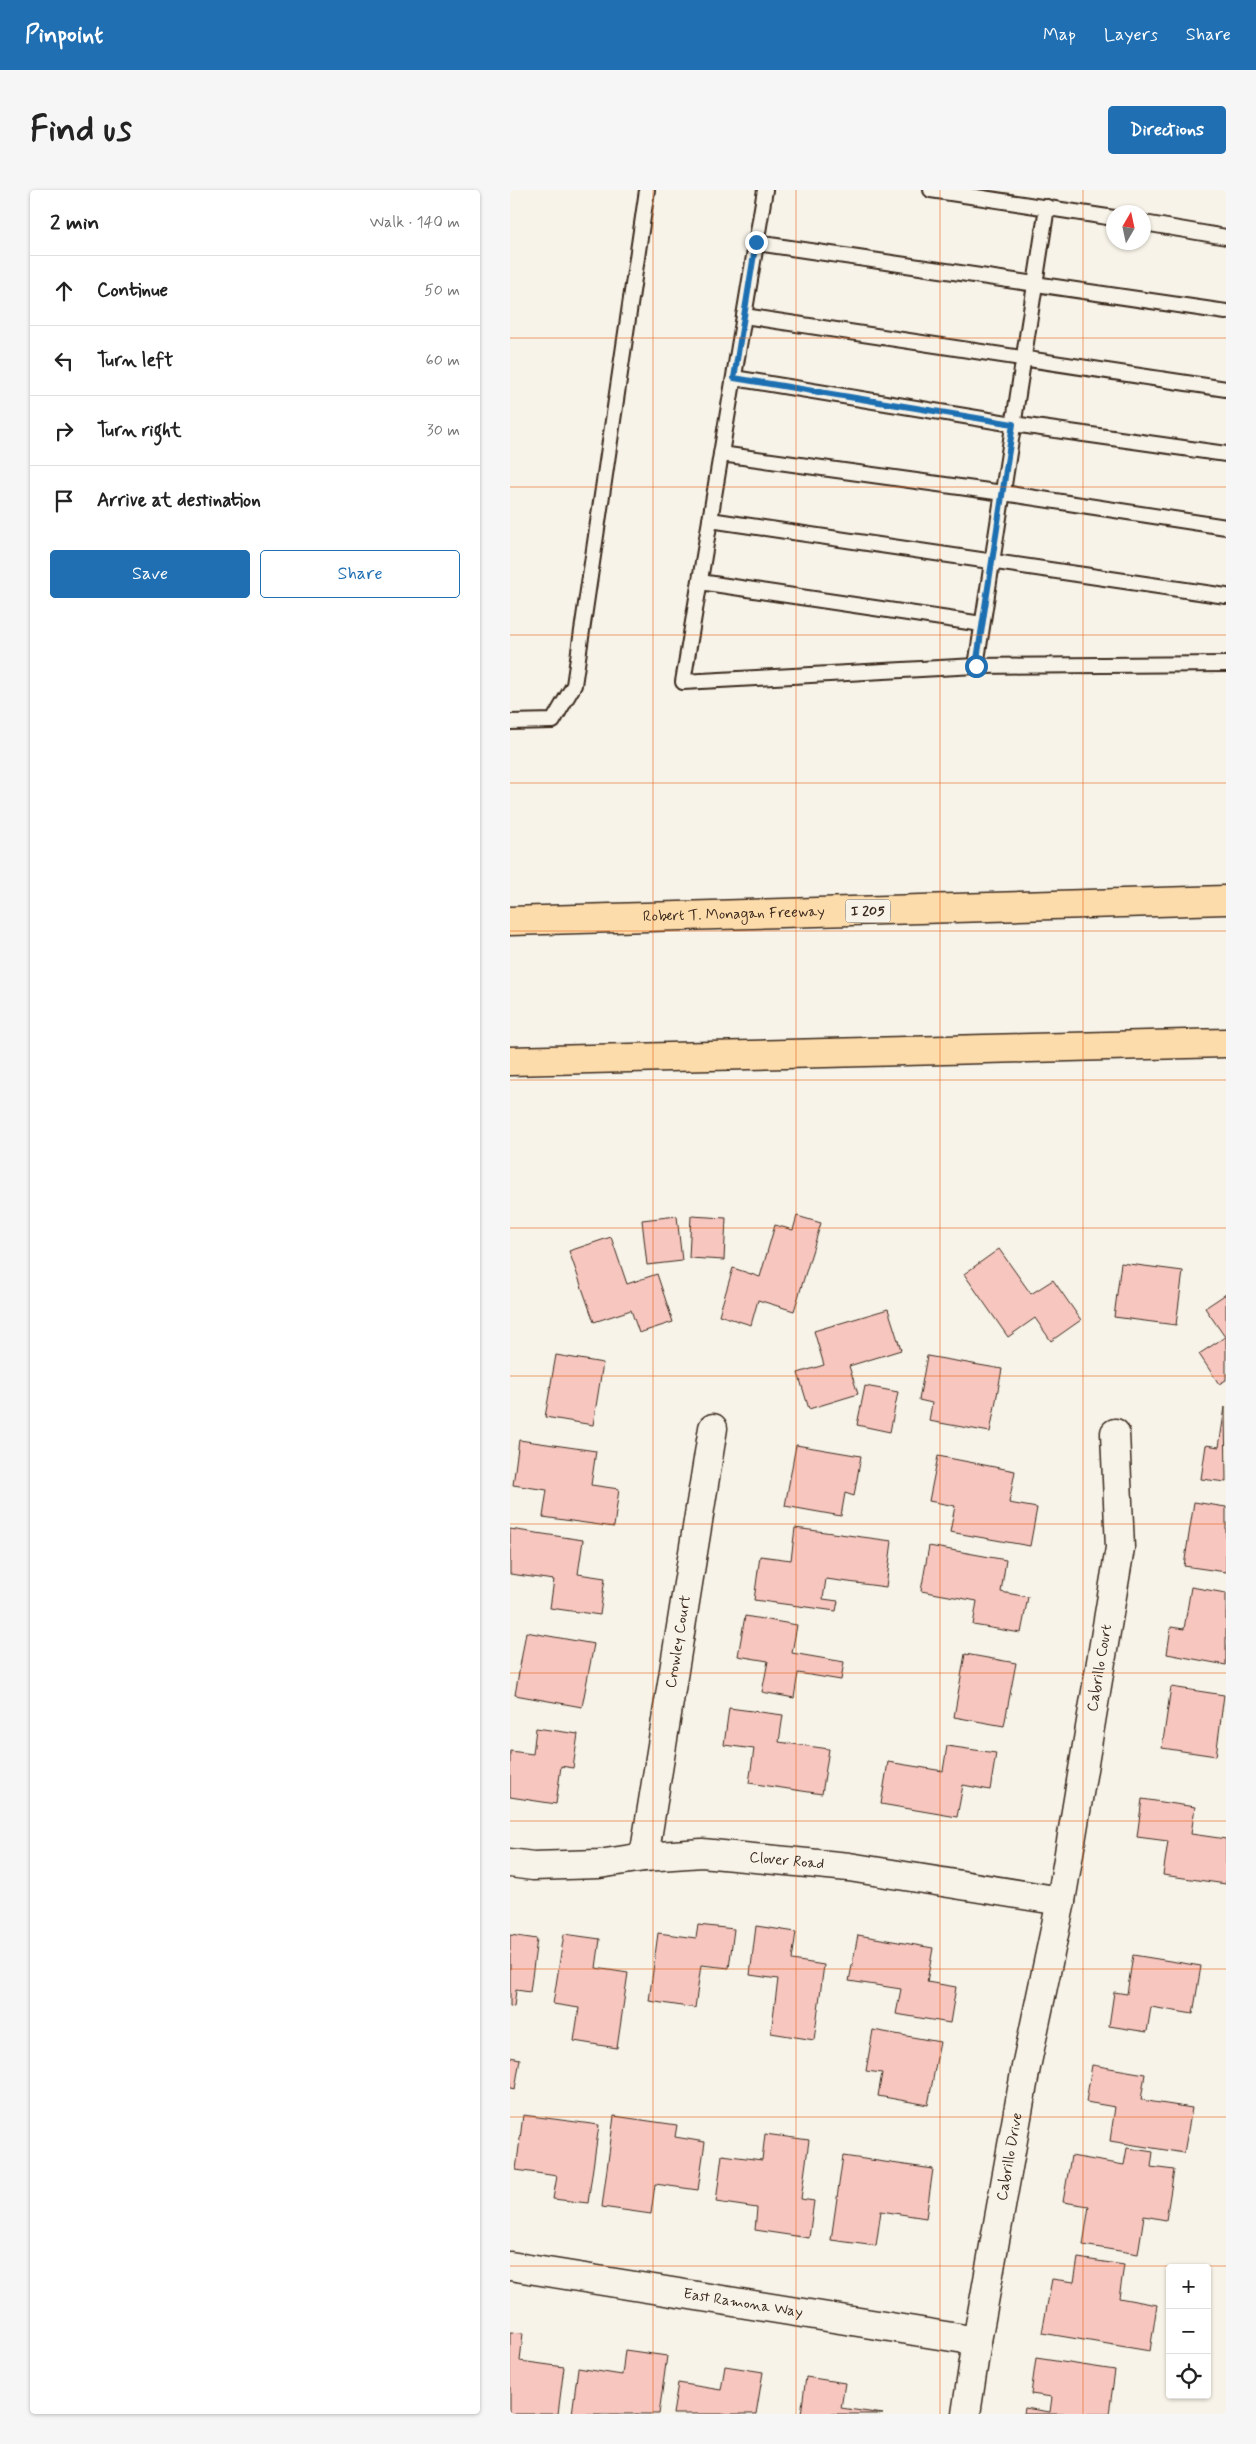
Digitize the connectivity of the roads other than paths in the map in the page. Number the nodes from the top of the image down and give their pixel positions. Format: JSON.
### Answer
{"nodes":[{"id":1,"x":647,"y":190,"type":"edge"},
{"id":2,"x":765,"y":190,"type":"edge"},
{"id":3,"x":931,"y":190,"type":"edge"},
{"id":4,"x":1047,"y":206,"type":"junction"},
{"id":5,"x":1106,"y":217,"type":"edge"},
{"id":6,"x":1151,"y":224,"type":"edge"},
{"id":7,"x":1226,"y":237,"type":"edge"},
{"id":8,"x":756,"y":242,"type":"junction"},
{"id":9,"x":1035,"y":283,"type":"junction"},
{"id":10,"x":1226,"y":312,"type":"edge"},
{"id":11,"x":744,"y":316,"type":"junction"},
{"id":12,"x":1024,"y":358,"type":"junction"},
{"id":13,"x":734,"y":378,"type":"junction"},
{"id":14,"x":1226,"y":389,"type":"edge"},
{"id":15,"x":1013,"y":424,"type":"junction"},
{"id":16,"x":721,"y":454,"type":"junction"},
{"id":17,"x":1226,"y":454,"type":"edge"},
{"id":18,"x":1003,"y":493,"type":"junction"},
{"id":19,"x":710,"y":520,"type":"junction"},
{"id":20,"x":1226,"y":526,"type":"edge"},
{"id":21,"x":992,"y":562,"type":"junction"},
{"id":22,"x":700,"y":582,"type":"junction"},
{"id":23,"x":1226,"y":596,"type":"edge"},
{"id":24,"x":982,"y":624,"type":"junction"},
{"id":25,"x":1226,"y":664,"type":"edge"},
{"id":26,"x":976,"y":666,"type":"junction"},
{"id":27,"x":510,"y":722,"type":"edge"},
{"id":28,"x":1226,"y":900,"type":"edge"},
{"id":29,"x":510,"y":921,"type":"edge"},
{"id":30,"x":1226,"y":1043,"type":"edge"},
{"id":31,"x":510,"y":1062,"type":"edge"},
{"id":32,"x":713,"y":1428,"type":"dead end"},
{"id":33,"x":1115,"y":1433,"type":"dead end"},
{"id":34,"x":644,"y":1857,"type":"junction"},
{"id":35,"x":510,"y":1864,"type":"edge"},
{"id":36,"x":1061,"y":1902,"type":"junction"},
{"id":37,"x":510,"y":2266,"type":"edge"},
{"id":38,"x":976,"y":2341,"type":"junction"},
{"id":39,"x":966,"y":2414,"type":"edge"}],
"edges":[{"from":1,"to":27,"type":"lane"},
{"from":2,"to":8,"type":"lane"},
{"from":3,"to":4,"type":"lane"},
{"from":4,"to":5,"type":"lane"},
{"from":4,"to":9,"type":"lane"},
{"from":6,"to":7,"type":"lane"},
{"from":8,"to":9,"type":"lane"},
{"from":8,"to":11,"type":"lane"},
{"from":9,"to":10,"type":"lane"},
{"from":9,"to":12,"type":"lane"},
{"from":11,"to":12,"type":"lane"},
{"from":11,"to":13,"type":"lane"},
{"from":12,"to":14,"type":"lane"},
{"from":12,"to":15,"type":"lane"},
{"from":13,"to":15,"type":"lane"},
{"from":13,"to":16,"type":"lane"},
{"from":15,"to":17,"type":"lane"},
{"from":15,"to":18,"type":"lane"},
{"from":16,"to":18,"type":"lane"},
{"from":16,"to":19,"type":"lane"},
{"from":18,"to":20,"type":"lane"},
{"from":18,"to":21,"type":"lane"},
{"from":19,"to":21,"type":"lane"},
{"from":19,"to":22,"type":"lane"},
{"from":21,"to":23,"type":"lane"},
{"from":21,"to":24,"type":"lane"},
{"from":22,"to":24,"type":"lane"},
{"from":22,"to":26,"type":"lane"},
{"from":24,"to":26,"type":"lane"},
{"from":25,"to":26,"type":"lane"},
{"from":28,"to":29,"type":"highway","name":"Robert T. Monagan Freeway","number":"I 205"},
{"from":30,"to":31,"type":"highway"},
{"from":32,"to":34,"type":"street","name":"Crowley Court"},
{"from":33,"to":36,"type":"street","name":"Cabrillo Court"},
{"from":34,"to":35,"type":"street","name":"Clover Road"},
{"from":34,"to":36,"type":"street","name":"Clover Road"},
{"from":36,"to":38,"type":"street","name":"Cabrillo Drive"},
{"from":37,"to":38,"type":"street","name":"East Ramona Way"},
{"from":38,"to":39,"type":"street","name":"Cabrillo Drive"}]}
